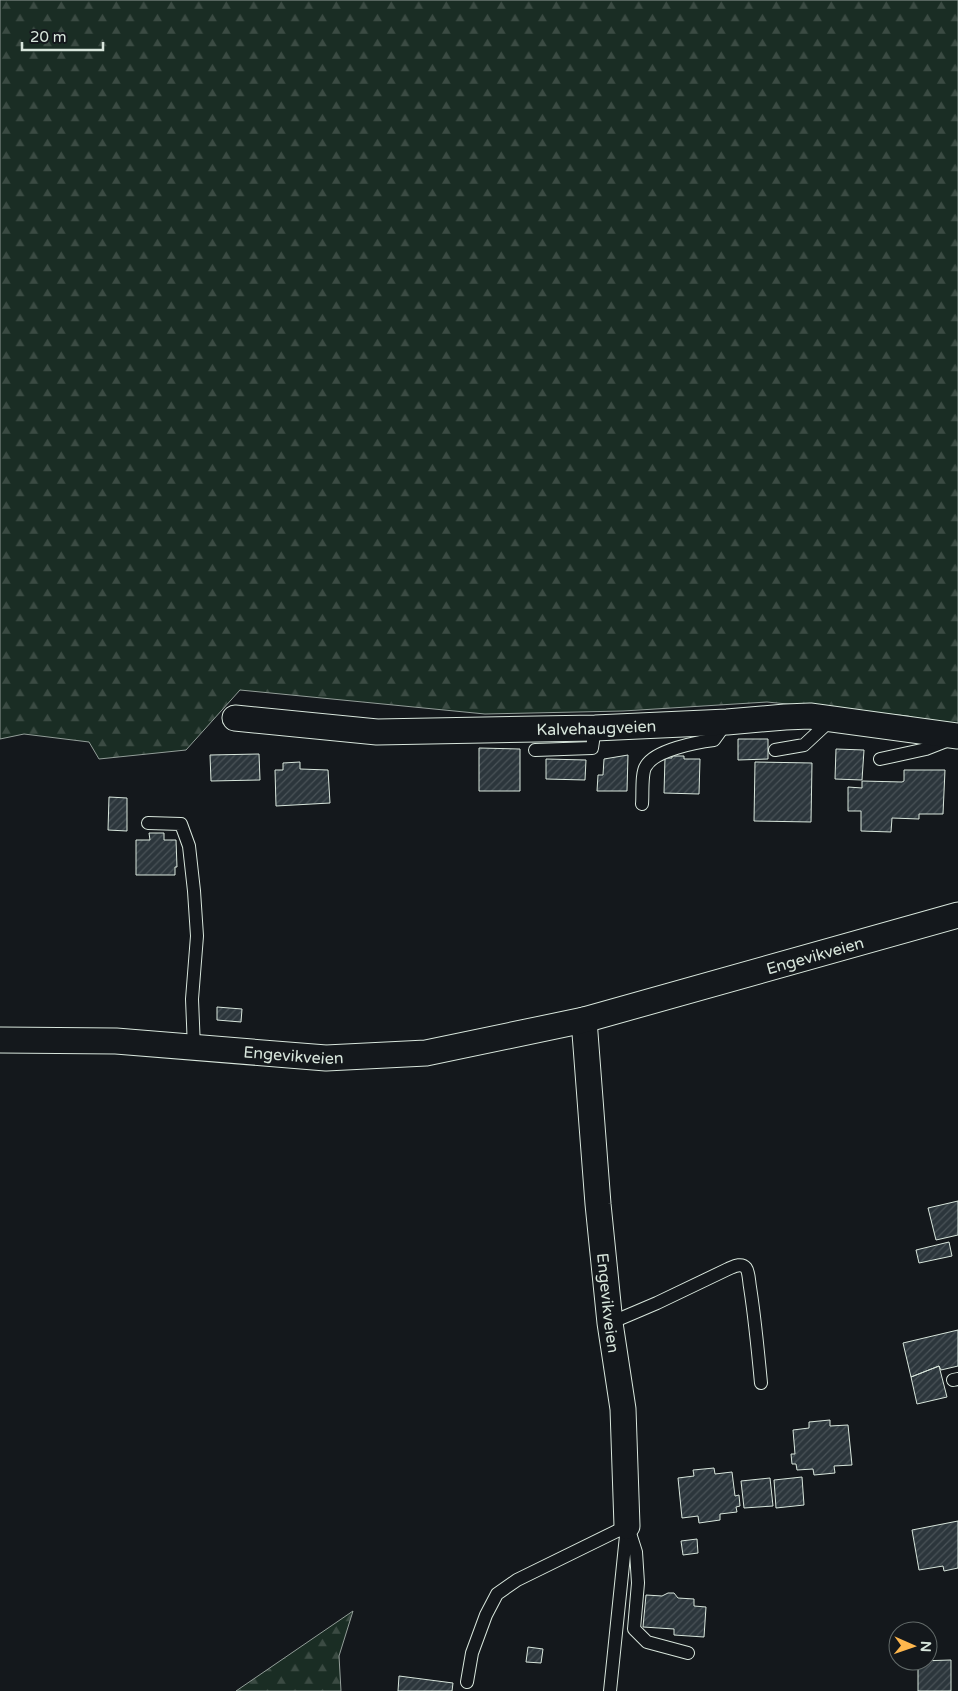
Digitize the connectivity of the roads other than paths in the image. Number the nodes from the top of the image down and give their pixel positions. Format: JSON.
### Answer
{"nodes":[{"id":1,"x":235,"y":718,"type":"dead end"},
{"id":2,"x":833,"y":718,"type":"junction"},
{"id":3,"x":727,"y":722,"type":"junction"},
{"id":4,"x":595,"y":728,"type":"junction"},
{"id":5,"x":958,"y":736,"type":"edge"},
{"id":6,"x":534,"y":750,"type":"dead end"},
{"id":7,"x":775,"y":750,"type":"dead end"},
{"id":8,"x":880,"y":759,"type":"dead end"},
{"id":9,"x":642,"y":804,"type":"dead end"},
{"id":10,"x":148,"y":823,"type":"dead end"},
{"id":11,"x":958,"y":915,"type":"edge"},
{"id":12,"x":584,"y":1020,"type":"junction"},
{"id":13,"x":0,"y":1040,"type":"edge"},
{"id":14,"x":194,"y":1048,"type":"junction"},
{"id":15,"x":610,"y":1323,"type":"junction"},
{"id":16,"x":761,"y":1383,"type":"dead end"},
{"id":17,"x":627,"y":1526,"type":"junction"},
{"id":18,"x":688,"y":1653,"type":"dead end"},
{"id":19,"x":468,"y":1682,"type":"dead end"},
{"id":20,"x":610,"y":1691,"type":"edge"}],
"edges":[{"from":1,"to":4,"type":"street","name":"Kalvehaugveien"},
{"from":2,"to":3,"type":"street","name":"Kalvehaugveien"},
{"from":2,"to":5,"type":"street","name":"Kalvehaugveien"},
{"from":2,"to":7,"type":"lane"},
{"from":3,"to":4,"type":"street","name":"Kalvehaugveien"},
{"from":3,"to":9,"type":"lane"},
{"from":4,"to":6,"type":"lane"},
{"from":5,"to":8,"type":"lane"},
{"from":10,"to":14,"type":"lane"},
{"from":11,"to":12,"type":"street","name":"Engevikveien"},
{"from":12,"to":14,"type":"street","name":"Engevikveien"},
{"from":12,"to":15,"type":"street","name":"Engevikveien"},
{"from":13,"to":14,"type":"street","name":"Engevikveien"},
{"from":15,"to":16,"type":"lane"},
{"from":15,"to":17,"type":"street","name":"Engevikveien"},
{"from":17,"to":18,"type":"lane"},
{"from":17,"to":19,"type":"lane"},
{"from":17,"to":20,"type":"lane"}]}
